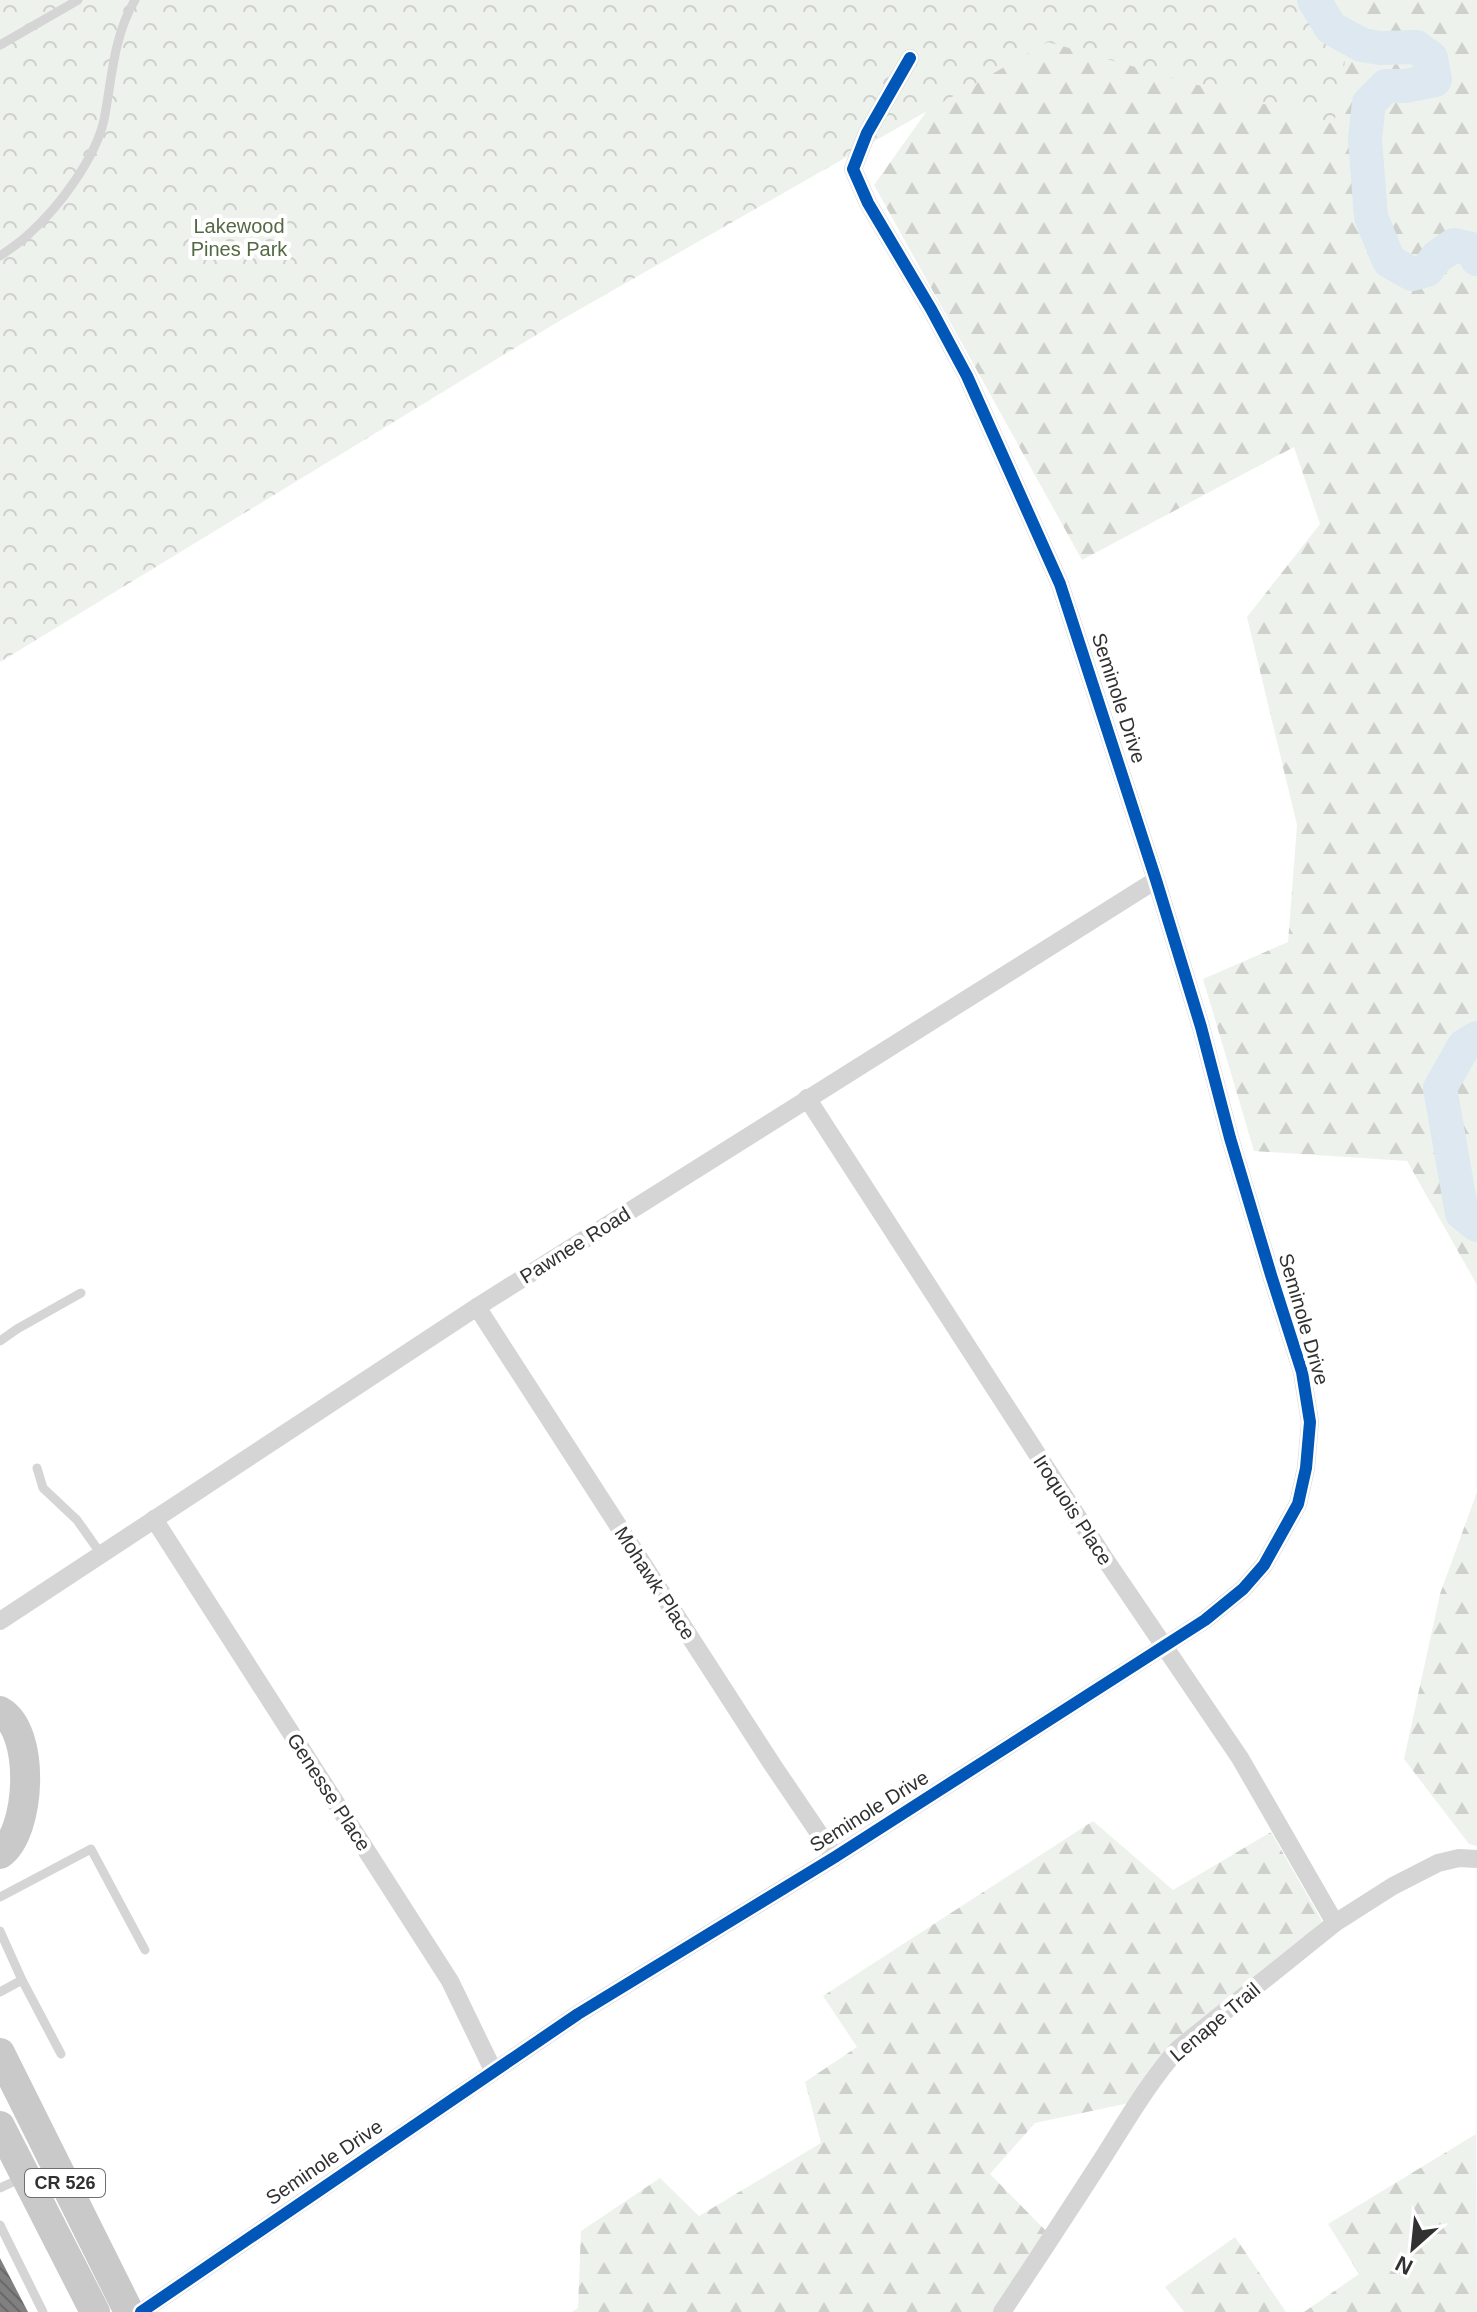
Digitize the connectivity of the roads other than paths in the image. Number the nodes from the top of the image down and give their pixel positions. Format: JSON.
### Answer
{"nodes":[{"id":1,"x":78,"y":0,"type":"edge"},
{"id":2,"x":135,"y":0,"type":"edge"},
{"id":3,"x":0,"y":45,"type":"edge"},
{"id":4,"x":910,"y":58,"type":"dead end"},
{"id":5,"x":0,"y":256,"type":"edge"},
{"id":6,"x":1156,"y":880,"type":"junction"},
{"id":7,"x":807,"y":1098,"type":"junction"},
{"id":8,"x":81,"y":1293,"type":"dead end"},
{"id":9,"x":477,"y":1307,"type":"junction"},
{"id":10,"x":0,"y":1341,"type":"edge"},
{"id":11,"x":37,"y":1468,"type":"dead end"},
{"id":12,"x":154,"y":1519,"type":"junction"},
{"id":13,"x":101,"y":1554,"type":"junction"},
{"id":14,"x":0,"y":1621,"type":"edge"},
{"id":15,"x":1164,"y":1647,"type":"junction"},
{"id":16,"x":2,"y":1710,"type":"edge"},
{"id":17,"x":0,"y":1854,"type":"edge"},
{"id":18,"x":835,"y":1857,"type":"junction"},
{"id":19,"x":1477,"y":1859,"type":"edge"},
{"id":20,"x":0,"y":1897,"type":"edge"},
{"id":21,"x":1335,"y":1923,"type":"junction"},
{"id":22,"x":0,"y":1931,"type":"edge"},
{"id":23,"x":145,"y":1950,"type":"dead end"},
{"id":24,"x":22,"y":1980,"type":"junction"},
{"id":25,"x":0,"y":1992,"type":"edge"},
{"id":26,"x":0,"y":2053,"type":"edge"},
{"id":27,"x":61,"y":2054,"type":"dead end"},
{"id":28,"x":493,"y":2070,"type":"junction"},
{"id":29,"x":0,"y":2126,"type":"edge"},
{"id":30,"x":13,"y":2182,"type":"edge"},
{"id":31,"x":0,"y":2225,"type":"edge"},
{"id":32,"x":43,"y":2312,"type":"edge"},
{"id":33,"x":95,"y":2312,"type":"edge"},
{"id":34,"x":129,"y":2312,"type":"edge"},
{"id":35,"x":141,"y":2312,"type":"edge"},
{"id":36,"x":1002,"y":2312,"type":"edge"}],
"edges":[{"from":1,"to":3,"type":"lane"},
{"from":2,"to":5,"type":"lane"},
{"from":4,"to":6,"type":"street","name":"Seminole Drive"},
{"from":6,"to":7,"type":"street","name":"Pawnee Road"},
{"from":6,"to":15,"type":"street","name":"Seminole Drive"},
{"from":7,"to":9,"type":"street","name":"Pawnee Road"},
{"from":7,"to":15,"type":"street","name":"Iroquois Place"},
{"from":8,"to":10,"type":"lane"},
{"from":9,"to":12,"type":"street","name":"Pawnee Road"},
{"from":9,"to":18,"type":"street","name":"Mohawk Place"},
{"from":11,"to":13,"type":"lane"},
{"from":12,"to":13,"type":"street","name":"Pawnee Road"},
{"from":12,"to":28,"type":"street","name":"Genesse Place"},
{"from":13,"to":14,"type":"street","name":"Pawnee Road"},
{"from":15,"to":18,"type":"street","name":"Seminole Drive"},
{"from":15,"to":21,"type":"street","name":"Iroquois Place"},
{"from":16,"to":17,"type":"main road"},
{"from":18,"to":28,"type":"street","name":"Seminole Drive"},
{"from":19,"to":21,"type":"street","name":"Lenape Trail"},
{"from":20,"to":23,"type":"lane"},
{"from":21,"to":36,"type":"street","name":"Lenape Trail"},
{"from":22,"to":24,"type":"lane"},
{"from":24,"to":25,"type":"lane"},
{"from":24,"to":27,"type":"lane"},
{"from":26,"to":34,"type":"main road","number":"CR 526"},
{"from":28,"to":35,"type":"street","name":"Seminole Drive"},
{"from":29,"to":30,"type":"main road","number":"CR 526"},
{"from":30,"to":33,"type":"main road","number":"CR 526"},
{"from":31,"to":32,"type":"lane"}]}
